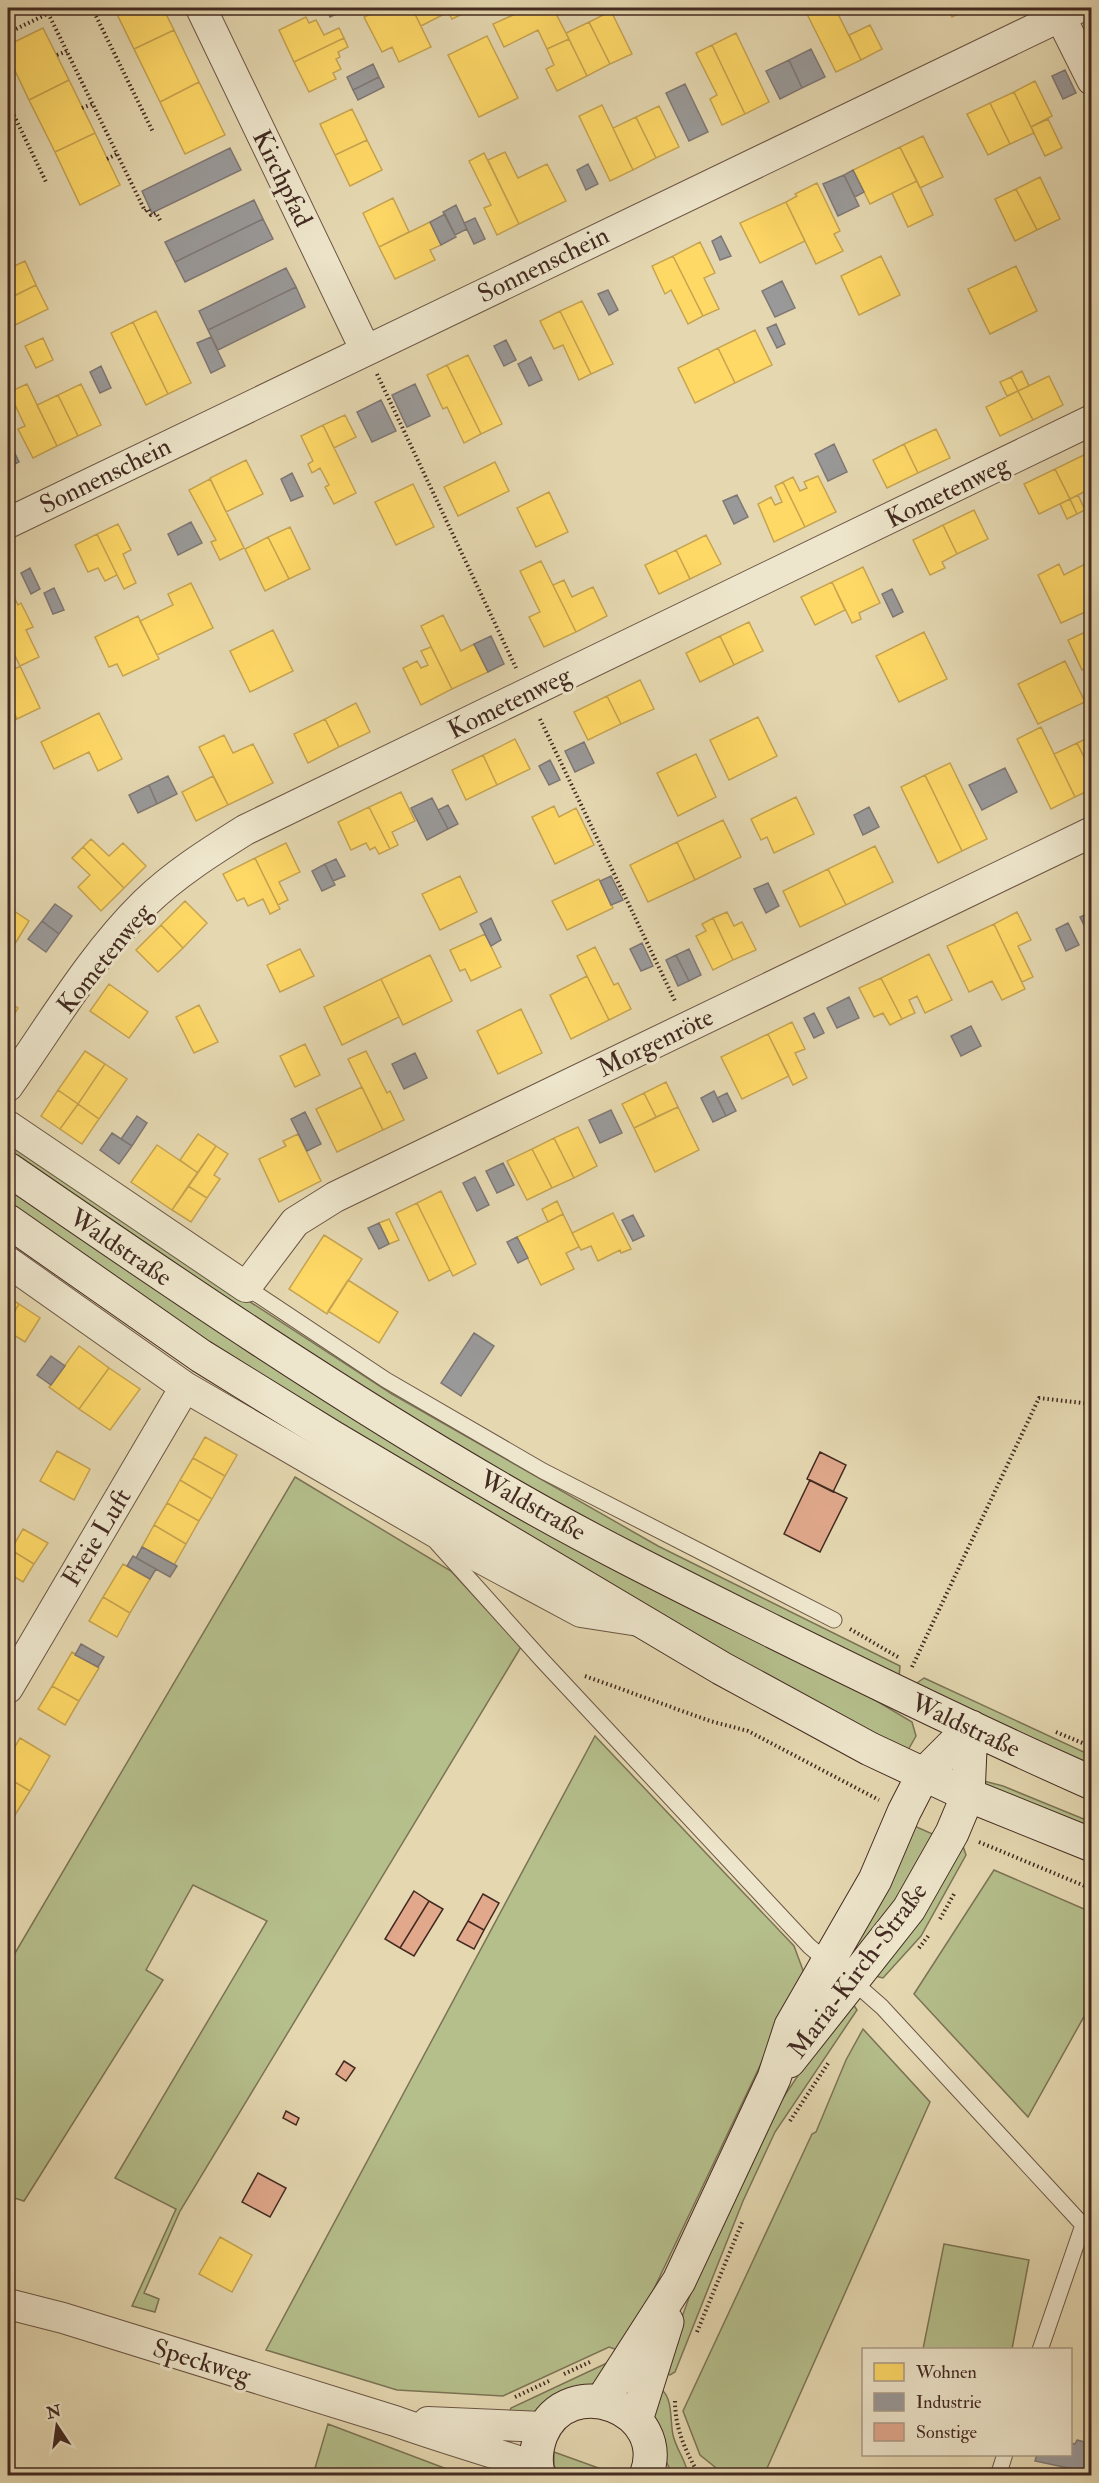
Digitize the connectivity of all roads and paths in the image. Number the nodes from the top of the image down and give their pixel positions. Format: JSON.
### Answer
{"nodes":[{"id":1,"x":59,"y":8,"type":"edge"},
{"id":2,"x":92,"y":8,"type":"edge"},
{"id":3,"x":201,"y":8,"type":"edge"},
{"id":4,"x":1069,"y":12,"type":"edge"},
{"id":5,"x":48,"y":13,"type":"junction"},
{"id":6,"x":8,"y":33,"type":"edge"},
{"id":7,"x":67,"y":51,"type":"junction"},
{"id":8,"x":57,"y":55,"type":"dead end"},
{"id":9,"x":1092,"y":80,"type":"edge"},
{"id":10,"x":8,"y":103,"type":"edge"},
{"id":11,"x":93,"y":104,"type":"junction"},
{"id":12,"x":82,"y":108,"type":"dead end"},
{"id":13,"x":153,"y":132,"type":"dead end"},
{"id":14,"x":117,"y":154,"type":"junction"},
{"id":15,"x":107,"y":159,"type":"dead end"},
{"id":16,"x":47,"y":184,"type":"dead end"},
{"id":17,"x":161,"y":222,"type":"dead end"},
{"id":18,"x":365,"y":349,"type":"junction"},
{"id":19,"x":1092,"y":420,"type":"edge"},
{"id":20,"x":12,"y":517,"type":"edge"},
{"id":21,"x":1092,"y":832,"type":"edge"},
{"id":22,"x":8,"y":1086,"type":"edge"},
{"id":23,"x":8,"y":1126,"type":"edge"},
{"id":24,"x":8,"y":1169,"type":"edge"},
{"id":25,"x":8,"y":1221,"type":"edge"},
{"id":26,"x":8,"y":1262,"type":"edge"},
{"id":27,"x":246,"y":1287,"type":"junction"},
{"id":28,"x":186,"y":1387,"type":"junction"},
{"id":29,"x":1092,"y":1404,"type":"edge"},
{"id":30,"x":430,"y":1530,"type":"junction"},
{"id":31,"x":834,"y":1620,"type":"joint"},
{"id":32,"x":642,"y":1621,"type":"junction"},
{"id":33,"x":542,"y":1660,"type":"junction"},
{"id":34,"x":912,"y":1666,"type":"junction"},
{"id":35,"x":923,"y":1671,"type":"dead end"},
{"id":36,"x":8,"y":1688,"type":"edge"},
{"id":37,"x":971,"y":1727,"type":"junction"},
{"id":38,"x":1050,"y":1729,"type":"dead end"},
{"id":39,"x":1092,"y":1747,"type":"edge"},
{"id":40,"x":923,"y":1775,"type":"junction"},
{"id":41,"x":1092,"y":1783,"type":"edge"},
{"id":42,"x":968,"y":1796,"type":"junction"},
{"id":43,"x":904,"y":1812,"type":"junction"},
{"id":44,"x":969,"y":1842,"type":"junction"},
{"id":45,"x":1092,"y":1845,"type":"edge"},
{"id":46,"x":1092,"y":1889,"type":"edge"},
{"id":47,"x":956,"y":1890,"type":"dead end"},
{"id":48,"x":936,"y":1925,"type":"dead end"},
{"id":49,"x":930,"y":1934,"type":"dead end"},
{"id":50,"x":917,"y":1950,"type":"dead end"},
{"id":51,"x":827,"y":1961,"type":"junction"},
{"id":52,"x":853,"y":1981,"type":"junction"},
{"id":53,"x":833,"y":2056,"type":"dead end"},
{"id":54,"x":774,"y":2078,"type":"junction"},
{"id":55,"x":789,"y":2122,"type":"dead end"},
{"id":56,"x":747,"y":2210,"type":"dead end"},
{"id":57,"x":679,"y":2281,"type":"junction"},
{"id":58,"x":8,"y":2304,"type":"edge"},
{"id":59,"x":693,"y":2342,"type":"dead end"},
{"id":60,"x":1040,"y":2348,"type":"edge"},
{"id":61,"x":675,"y":2396,"type":"dead end"},
{"id":62,"x":602,"y":2401,"type":"junction"},
{"id":63,"x":636,"y":2420,"type":"junction"},
{"id":64,"x":395,"y":2421,"type":"junction"},
{"id":65,"x":544,"y":2427,"type":"junction"},
{"id":66,"x":1004,"y":2456,"type":"edge"},
{"id":67,"x":538,"y":2471,"type":"edge"},
{"id":68,"x":652,"y":2473,"type":"edge"},
{"id":69,"x":699,"y":2475,"type":"edge"},
{"id":70,"x":998,"y":2475,"type":"edge"}],
"edges":[{"from":1,"to":5,"type":"path"},
{"from":2,"to":13,"type":"path"},
{"from":3,"to":18,"type":"street","name":"Kirchpfad"},
{"from":4,"to":9,"type":"street"},
{"from":4,"to":18,"type":"street","name":"Sonnenschein"},
{"from":5,"to":6,"type":"path"},
{"from":5,"to":7,"type":"path"},
{"from":7,"to":8,"type":"path"},
{"from":7,"to":11,"type":"path"},
{"from":10,"to":16,"type":"path"},
{"from":11,"to":12,"type":"path"},
{"from":11,"to":14,"type":"path"},
{"from":14,"to":15,"type":"path"},
{"from":14,"to":17,"type":"path"},
{"from":18,"to":20,"type":"street","name":"Sonnenschein"},
{"from":19,"to":22,"type":"street","name":"Kometenweg"},
{"from":21,"to":27,"type":"street","name":"Morgenröte"},
{"from":23,"to":27,"type":"street","name":"Waldstraße"},
{"from":24,"to":37,"type":"main road","name":"Waldstraße"},
{"from":25,"to":32,"type":"main road","name":"Waldstraße"},
{"from":26,"to":28,"type":"street","name":"Waldstraße"},
{"from":27,"to":31,"type":"lane","name":"Waldstraße"},
{"from":28,"to":30,"type":"street","name":"Waldstraße"},
{"from":28,"to":36,"type":"street","name":"Freie Luft"},
{"from":29,"to":34,"type":"path"},
{"from":30,"to":32,"type":"street","name":"Waldstraße"},
{"from":30,"to":33,"type":"lane"},
{"from":31,"to":34,"type":"path"},
{"from":32,"to":40,"type":"main road","name":"Waldstraße"},
{"from":33,"to":43,"type":"path"},
{"from":33,"to":51,"type":"lane"},
{"from":34,"to":35,"type":"path"},
{"from":37,"to":40,"type":"main road","name":"Maria-Kirch-Straße"},
{"from":37,"to":41,"type":"main road","name":"Waldstraße"},
{"from":37,"to":42,"type":"main road"},
{"from":38,"to":39,"type":"path"},
{"from":40,"to":42,"type":"main road","name":"Waldstraße"},
{"from":40,"to":43,"type":"main road","name":"Maria-Kirch-Straße"},
{"from":42,"to":44,"type":"main road","name":"Maria-Kirch-Straße"},
{"from":42,"to":45,"type":"main road","name":"Waldstraße"},
{"from":43,"to":51,"type":"main road","name":"Maria-Kirch-Straße"},
{"from":44,"to":46,"type":"path"},
{"from":44,"to":52,"type":"main road","name":"Maria-Kirch-Straße"},
{"from":47,"to":48,"type":"path"},
{"from":49,"to":50,"type":"path"},
{"from":51,"to":52,"type":"lane"},
{"from":51,"to":54,"type":"main road","name":"Maria-Kirch-Straße"},
{"from":52,"to":54,"type":"main road","name":"Maria-Kirch-Straße"},
{"from":52,"to":60,"type":"lane"},
{"from":53,"to":55,"type":"path"},
{"from":54,"to":57,"type":"main road","name":"Maria-Kirch-Straße"},
{"from":56,"to":59,"type":"path"},
{"from":57,"to":62,"type":"main road","name":"Maria-Kirch-Straße"},
{"from":57,"to":63,"type":"main road","name":"Maria-Kirch-Straße"},
{"from":58,"to":64,"type":"street","name":"Speckweg"},
{"from":61,"to":69,"type":"path"},
{"from":62,"to":63,"type":"main road"},
{"from":62,"to":65,"type":"main road"},
{"from":63,"to":68,"type":"main road"},
{"from":64,"to":65,"type":"street","name":"Speckweg"},
{"from":64,"to":67,"type":"street","name":"Speckweg"},
{"from":65,"to":67,"type":"main road"},
{"from":66,"to":70,"type":"lane"}]}
